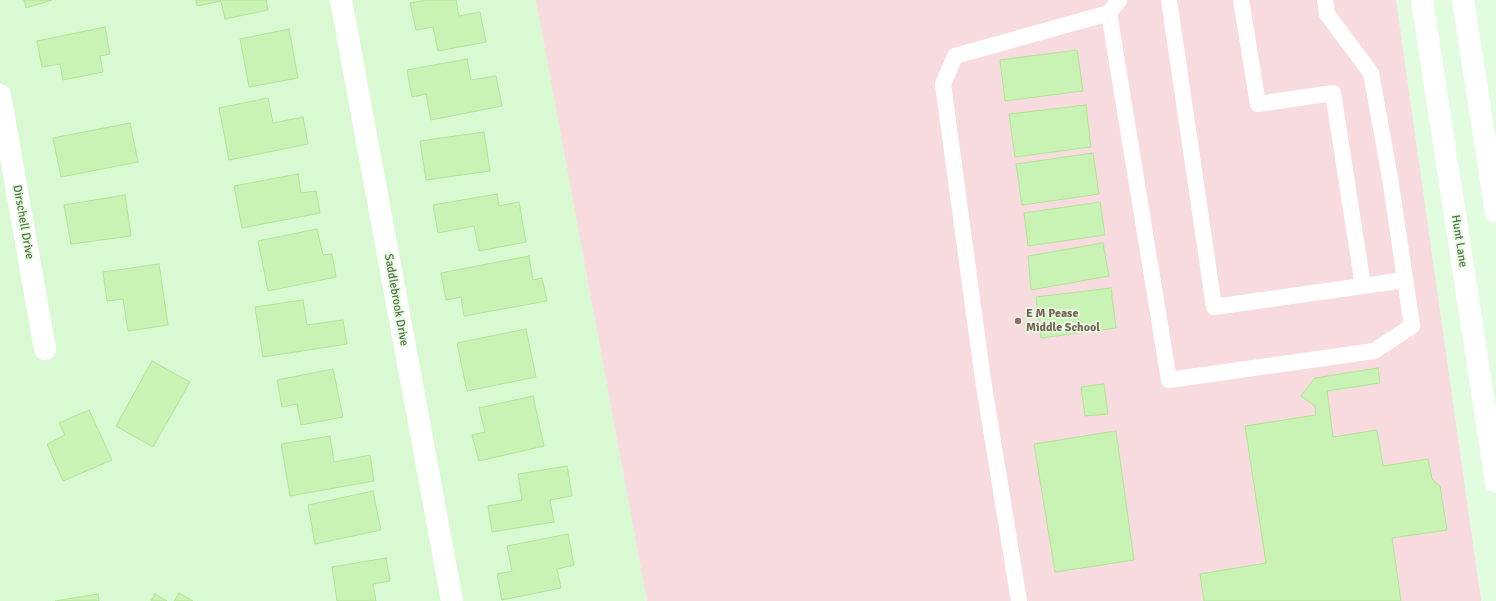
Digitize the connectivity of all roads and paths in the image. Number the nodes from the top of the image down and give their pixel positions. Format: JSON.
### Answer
{"nodes":[{"id":1,"x":341,"y":0,"type":"edge"},
{"id":2,"x":1119,"y":0,"type":"edge"},
{"id":3,"x":1169,"y":0,"type":"edge"},
{"id":4,"x":1241,"y":0,"type":"edge"},
{"id":5,"x":1325,"y":0,"type":"edge"},
{"id":6,"x":1422,"y":0,"type":"edge"},
{"id":7,"x":1464,"y":0,"type":"edge"},
{"id":8,"x":1109,"y":13,"type":"junction"},
{"id":9,"x":0,"y":95,"type":"edge"},
{"id":10,"x":1496,"y":212,"type":"edge"},
{"id":11,"x":1405,"y":280,"type":"junction"},
{"id":12,"x":1363,"y":286,"type":"junction"},
{"id":13,"x":45,"y":350,"type":"dead end"},
{"id":14,"x":1496,"y":482,"type":"edge"},
{"id":15,"x":452,"y":601,"type":"edge"},
{"id":16,"x":1019,"y":601,"type":"edge"}],
"edges":[{"from":1,"to":15,"type":"street","name":"Saddlebrook Drive"},
{"from":2,"to":8,"type":"lane"},
{"from":3,"to":12,"type":"lane"},
{"from":4,"to":12,"type":"lane"},
{"from":5,"to":11,"type":"lane"},
{"from":6,"to":14,"type":"street","name":"Hunt Lane"},
{"from":7,"to":10,"type":"street"},
{"from":8,"to":11,"type":"lane"},
{"from":8,"to":16,"type":"lane"},
{"from":9,"to":13,"type":"street","name":"Dirschell Drive"},
{"from":11,"to":12,"type":"lane"}]}
